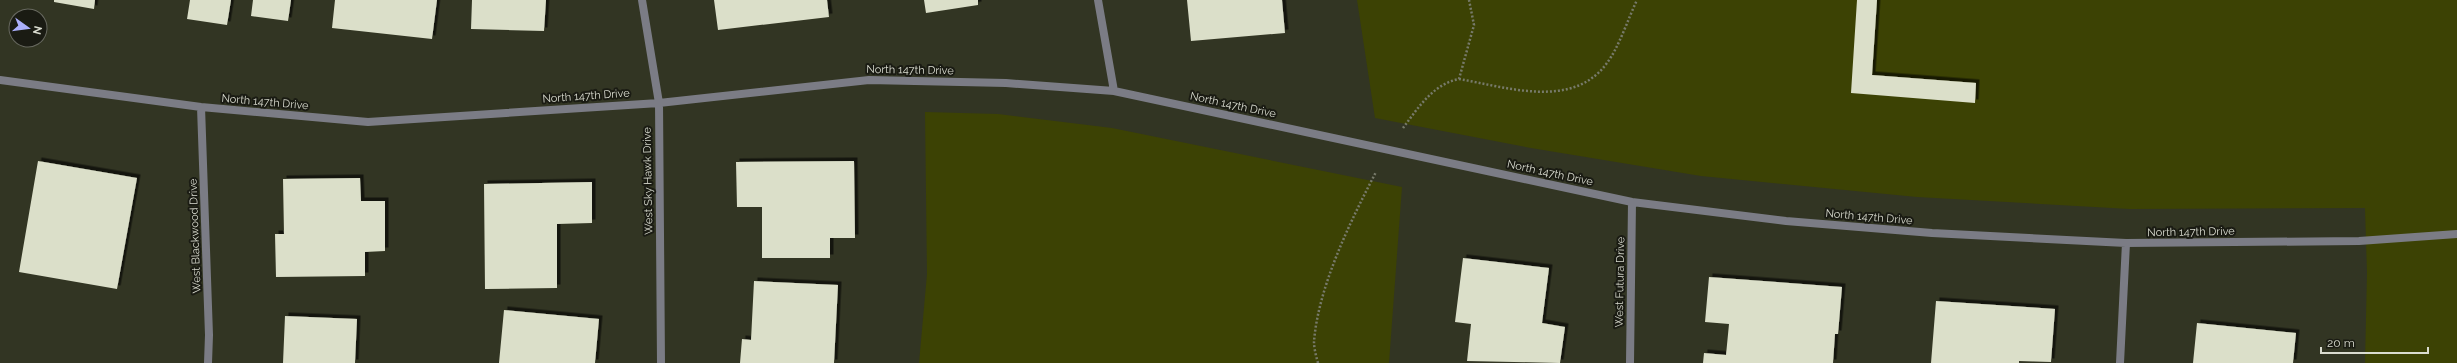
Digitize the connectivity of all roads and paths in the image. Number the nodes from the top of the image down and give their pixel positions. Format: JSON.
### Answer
{"nodes":[{"id":1,"x":642,"y":0,"type":"edge"},
{"id":2,"x":1098,"y":0,"type":"edge"},
{"id":3,"x":1469,"y":0,"type":"edge"},
{"id":4,"x":1637,"y":0,"type":"edge"},
{"id":5,"x":1459,"y":79,"type":"junction"},
{"id":6,"x":0,"y":80,"type":"edge"},
{"id":7,"x":1114,"y":91,"type":"junction"},
{"id":8,"x":659,"y":103,"type":"junction"},
{"id":9,"x":201,"y":107,"type":"junction"},
{"id":10,"x":1387,"y":149,"type":"junction"},
{"id":11,"x":1632,"y":202,"type":"junction"},
{"id":12,"x":2457,"y":234,"type":"edge"},
{"id":13,"x":2126,"y":244,"type":"junction"},
{"id":14,"x":208,"y":363,"type":"edge"},
{"id":15,"x":661,"y":363,"type":"edge"},
{"id":16,"x":1318,"y":363,"type":"edge"},
{"id":17,"x":1630,"y":363,"type":"edge"},
{"id":18,"x":2120,"y":363,"type":"edge"}],
"edges":[{"from":1,"to":8,"type":"street","name":"West Sky Hawk Drive"},
{"from":2,"to":7,"type":"street"},
{"from":3,"to":5,"type":"path"},
{"from":4,"to":5,"type":"path"},
{"from":5,"to":10,"type":"path"},
{"from":6,"to":9,"type":"street","name":"North 147th Drive"},
{"from":7,"to":8,"type":"street","name":"North 147th Drive"},
{"from":7,"to":10,"type":"street","name":"North 147th Drive"},
{"from":8,"to":9,"type":"street","name":"North 147th Drive"},
{"from":8,"to":15,"type":"street","name":"West Sky Hawk Drive"},
{"from":9,"to":14,"type":"street","name":"West Blackwood Drive"},
{"from":10,"to":11,"type":"street","name":"North 147th Drive"},
{"from":10,"to":16,"type":"path"},
{"from":11,"to":13,"type":"street","name":"North 147th Drive"},
{"from":11,"to":17,"type":"street","name":"West Futura Drive"},
{"from":12,"to":13,"type":"street","name":"North 147th Drive"},
{"from":13,"to":18,"type":"street"}]}
